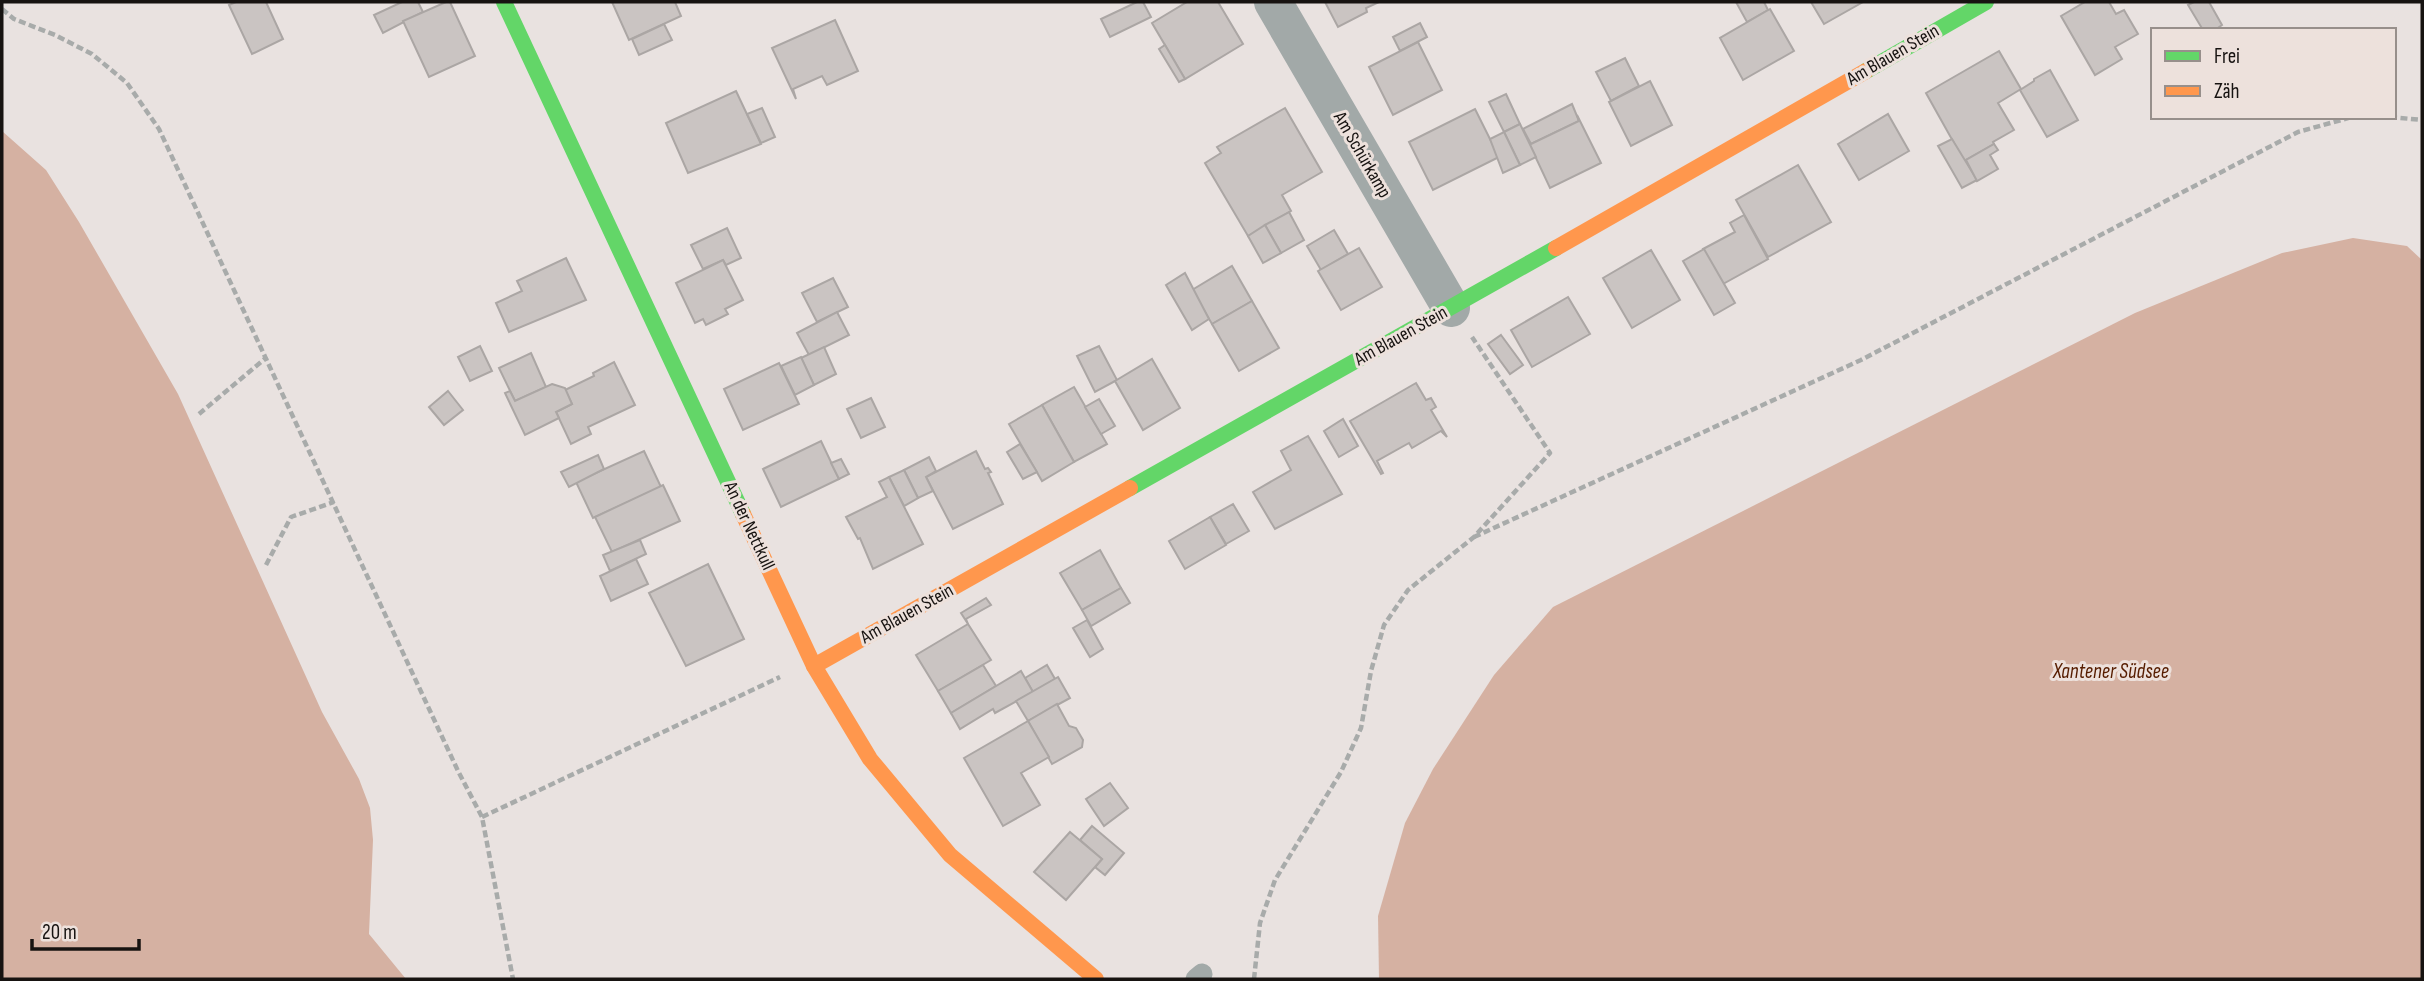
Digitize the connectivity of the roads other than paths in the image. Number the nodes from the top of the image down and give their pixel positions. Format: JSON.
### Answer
{"nodes":[{"id":1,"x":503,"y":2,"type":"edge"},
{"id":2,"x":1273,"y":2,"type":"edge"},
{"id":3,"x":1986,"y":2,"type":"edge"},
{"id":4,"x":1451,"y":308,"type":"junction"},
{"id":5,"x":814,"y":666,"type":"junction"},
{"id":6,"x":1096,"y":979,"type":"edge"}],
"edges":[{"from":1,"to":5,"type":"street","name":"An der Nettkull"},
{"from":2,"to":4,"type":"street","name":"Am Schürkamp"},
{"from":3,"to":4,"type":"street","name":"Am Blauen Stein"},
{"from":4,"to":5,"type":"street","name":"Am Blauen Stein"},
{"from":5,"to":6,"type":"street","name":"An der Nettkull"}]}
